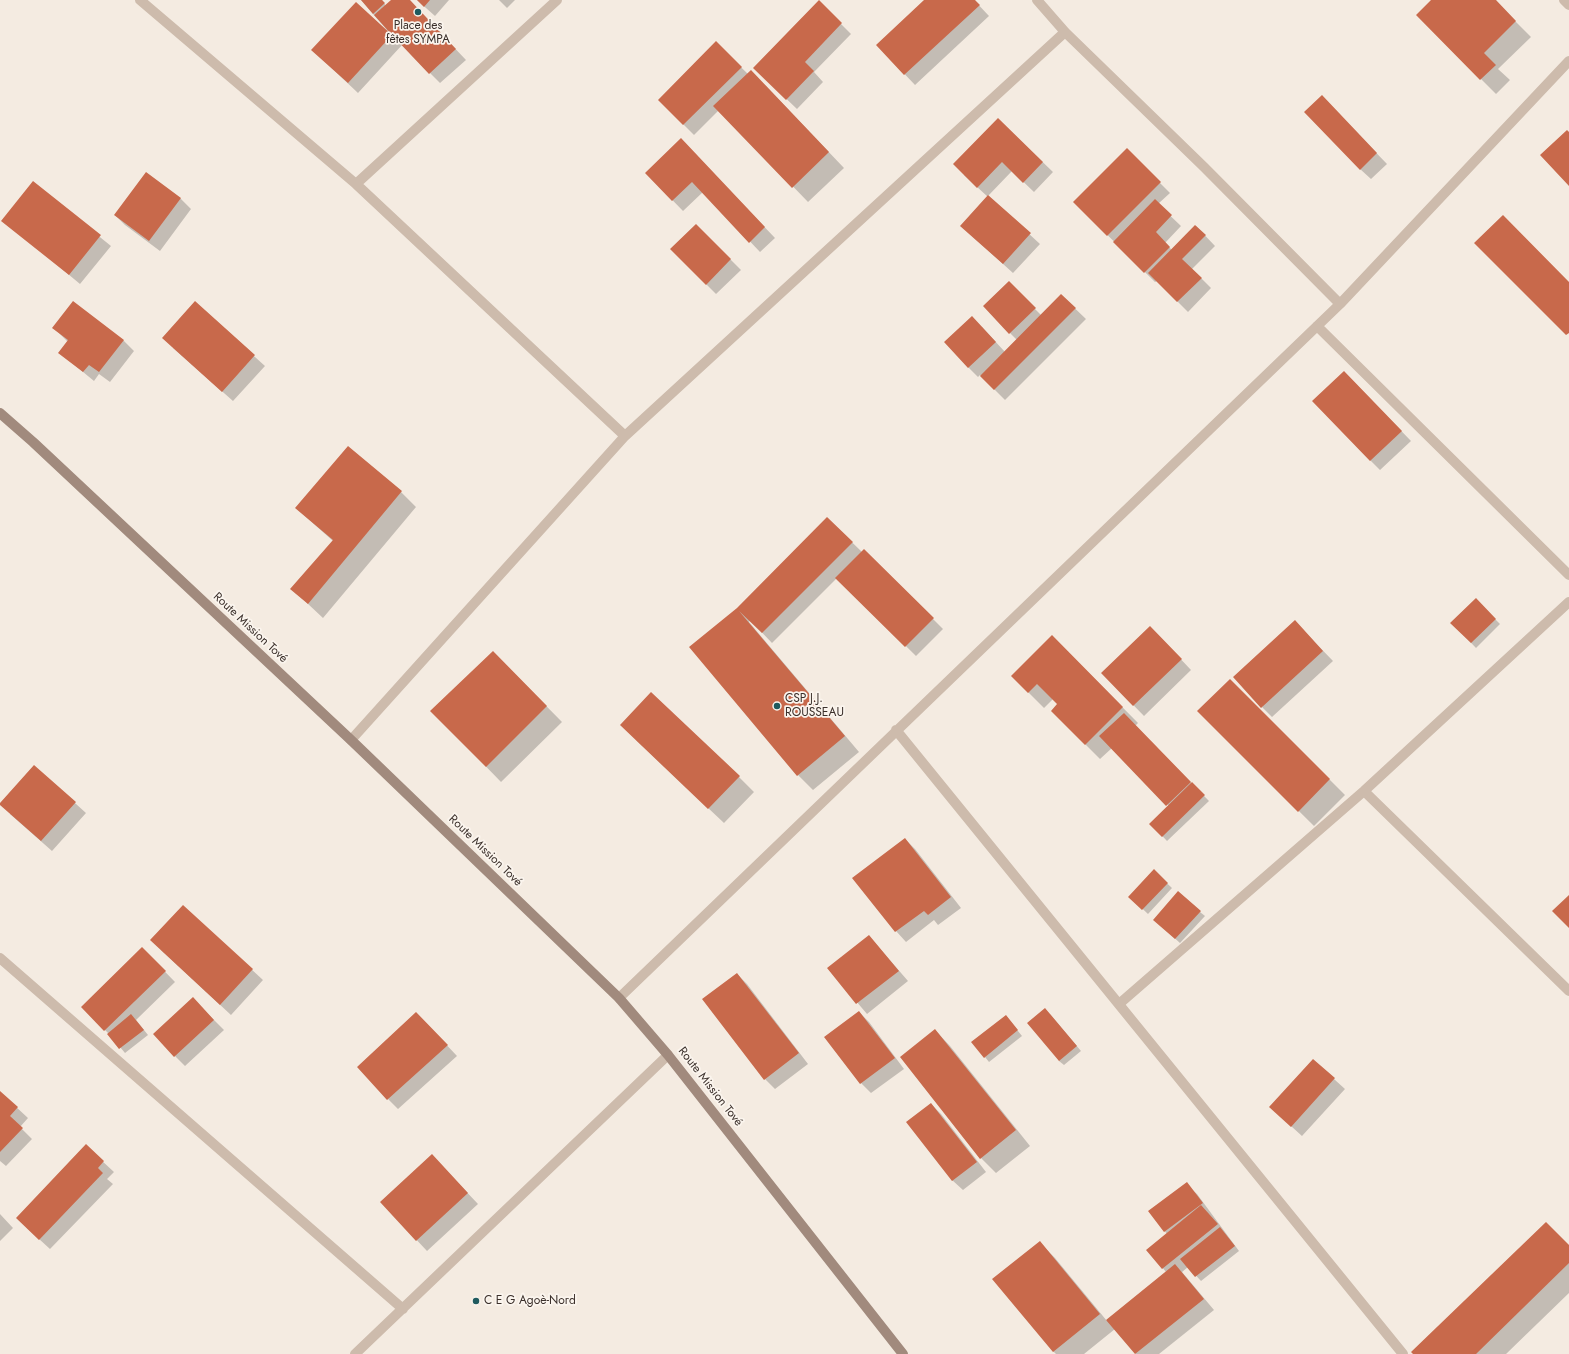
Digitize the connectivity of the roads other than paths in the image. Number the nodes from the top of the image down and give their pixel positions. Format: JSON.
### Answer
{"nodes":[{"id":1,"x":140,"y":0,"type":"edge"},
{"id":2,"x":557,"y":0,"type":"edge"},
{"id":3,"x":1037,"y":0,"type":"edge"},
{"id":4,"x":1564,"y":0,"type":"edge"},
{"id":5,"x":1569,"y":5,"type":"edge"},
{"id":6,"x":1066,"y":32,"type":"junction"},
{"id":7,"x":1569,"y":61,"type":"edge"},
{"id":8,"x":356,"y":184,"type":"junction"},
{"id":9,"x":1340,"y":304,"type":"junction"},
{"id":10,"x":1317,"y":326,"type":"junction"},
{"id":11,"x":0,"y":413,"type":"edge"},
{"id":12,"x":625,"y":436,"type":"junction"},
{"id":13,"x":1569,"y":575,"type":"edge"},
{"id":14,"x":1569,"y":602,"type":"edge"},
{"id":15,"x":896,"y":730,"type":"junction"},
{"id":16,"x":351,"y":740,"type":"junction"},
{"id":17,"x":1364,"y":791,"type":"junction"},
{"id":18,"x":0,"y":958,"type":"edge"},
{"id":19,"x":1569,"y":991,"type":"edge"},
{"id":20,"x":619,"y":998,"type":"junction"},
{"id":21,"x":1118,"y":1004,"type":"junction"},
{"id":22,"x":668,"y":1055,"type":"junction"},
{"id":23,"x":403,"y":1309,"type":"junction"},
{"id":24,"x":355,"y":1354,"type":"edge"},
{"id":25,"x":903,"y":1354,"type":"edge"},
{"id":26,"x":1403,"y":1354,"type":"edge"}],
"edges":[{"from":1,"to":8,"type":"street"},
{"from":2,"to":8,"type":"street"},
{"from":3,"to":6,"type":"street"},
{"from":4,"to":5,"type":"street"},
{"from":6,"to":9,"type":"street"},
{"from":6,"to":12,"type":"street"},
{"from":7,"to":9,"type":"street"},
{"from":8,"to":12,"type":"street"},
{"from":9,"to":10,"type":"street"},
{"from":10,"to":13,"type":"street"},
{"from":10,"to":15,"type":"street"},
{"from":11,"to":16,"type":"street","name":"Route Mission Tové"},
{"from":12,"to":16,"type":"street"},
{"from":14,"to":17,"type":"street"},
{"from":15,"to":20,"type":"street"},
{"from":15,"to":21,"type":"street"},
{"from":16,"to":20,"type":"street","name":"Route Mission Tové"},
{"from":17,"to":19,"type":"street"},
{"from":17,"to":21,"type":"street"},
{"from":18,"to":23,"type":"street"},
{"from":20,"to":22,"type":"street","name":"Route Mission Tové"},
{"from":21,"to":26,"type":"street"},
{"from":22,"to":23,"type":"street"},
{"from":22,"to":25,"type":"street","name":"Route Mission Tové"},
{"from":23,"to":24,"type":"street"}]}
